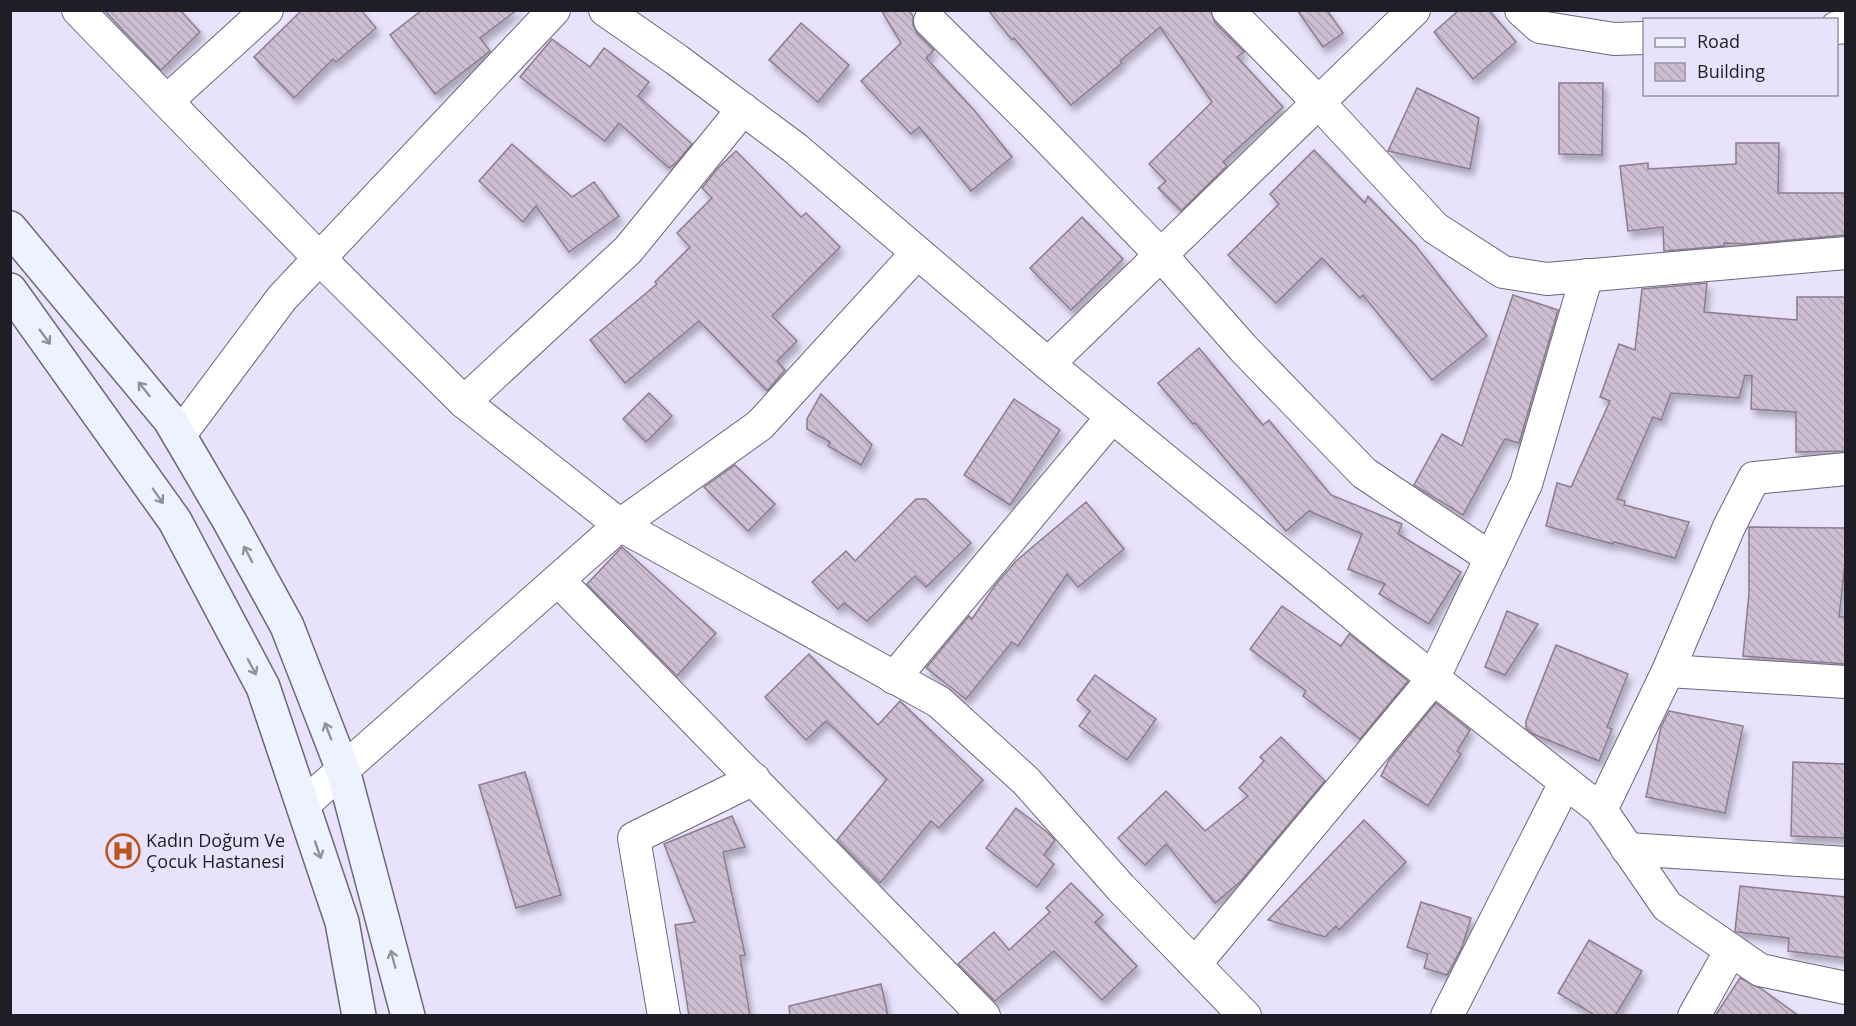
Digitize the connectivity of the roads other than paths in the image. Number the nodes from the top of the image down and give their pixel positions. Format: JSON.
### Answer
{"nodes":[{"id":1,"x":78,"y":10,"type":"edge"},
{"id":2,"x":267,"y":10,"type":"edge"},
{"id":3,"x":554,"y":10,"type":"edge"},
{"id":4,"x":605,"y":10,"type":"edge"},
{"id":5,"x":1228,"y":10,"type":"edge"},
{"id":6,"x":1414,"y":10,"type":"edge"},
{"id":7,"x":1521,"y":10,"type":"edge"},
{"id":8,"x":930,"y":21,"type":"dead end"},
{"id":9,"x":1643,"y":38,"type":"edge"},
{"id":10,"x":167,"y":101,"type":"junction"},
{"id":11,"x":1318,"y":103,"type":"junction"},
{"id":12,"x":743,"y":109,"type":"junction"},
{"id":13,"x":10,"y":228,"type":"edge"},
{"id":14,"x":917,"y":253,"type":"junction"},
{"id":15,"x":1845,"y":253,"type":"edge"},
{"id":16,"x":1161,"y":255,"type":"junction"},
{"id":17,"x":320,"y":258,"type":"junction"},
{"id":18,"x":1587,"y":275,"type":"junction"},
{"id":19,"x":10,"y":290,"type":"edge"},
{"id":20,"x":1048,"y":364,"type":"junction"},
{"id":21,"x":464,"y":402,"type":"junction"},
{"id":22,"x":1112,"y":417,"type":"junction"},
{"id":23,"x":179,"y":436,"type":"junction"},
{"id":24,"x":1845,"y":469,"type":"edge"},
{"id":25,"x":620,"y":525,"type":"junction"},
{"id":26,"x":1491,"y":558,"type":"junction"},
{"id":27,"x":559,"y":581,"type":"junction"},
{"id":28,"x":1668,"y":671,"type":"junction"},
{"id":29,"x":894,"y":678,"type":"junction"},
{"id":30,"x":1433,"y":679,"type":"junction"},
{"id":31,"x":1845,"y":682,"type":"edge"},
{"id":32,"x":343,"y":770,"type":"junction"},
{"id":33,"x":754,"y":779,"type":"junction"},
{"id":34,"x":1565,"y":783,"type":"junction"},
{"id":35,"x":303,"y":805,"type":"junction"},
{"id":36,"x":1600,"y":810,"type":"junction"},
{"id":37,"x":1627,"y":849,"type":"junction"},
{"id":38,"x":1845,"y":863,"type":"edge"},
{"id":39,"x":1731,"y":950,"type":"junction"},
{"id":40,"x":1195,"y":964,"type":"junction"},
{"id":41,"x":1845,"y":988,"type":"edge"},
{"id":42,"x":359,"y":1016,"type":"edge"},
{"id":43,"x":408,"y":1016,"type":"edge"},
{"id":44,"x":664,"y":1016,"type":"edge"},
{"id":45,"x":984,"y":1016,"type":"edge"},
{"id":46,"x":1245,"y":1016,"type":"edge"},
{"id":47,"x":1447,"y":1016,"type":"edge"},
{"id":48,"x":1694,"y":1016,"type":"edge"}],
"edges":[{"from":1,"to":10,"type":"street"},
{"from":2,"to":10,"type":"street"},
{"from":3,"to":17,"type":"street"},
{"from":4,"to":12,"type":"street"},
{"from":5,"to":11,"type":"street"},
{"from":6,"to":11,"type":"street"},
{"from":7,"to":9,"type":"street"},
{"from":8,"to":16,"type":"street"},
{"from":10,"to":17,"type":"street"},
{"from":11,"to":16,"type":"street"},
{"from":11,"to":18,"type":"street"},
{"from":12,"to":14,"type":"street"},
{"from":12,"to":21,"type":"street"},
{"from":23,"to":13,"type":"main road","one_way":true},
{"from":14,"to":20,"type":"street"},
{"from":14,"to":25,"type":"street"},
{"from":15,"to":18,"type":"street"},
{"from":16,"to":20,"type":"street"},
{"from":16,"to":26,"type":"street"},
{"from":17,"to":21,"type":"street"},
{"from":17,"to":23,"type":"street"},
{"from":18,"to":26,"type":"street"},
{"from":19,"to":35,"type":"main road","one_way":true},
{"from":20,"to":22,"type":"street"},
{"from":21,"to":25,"type":"street"},
{"from":22,"to":29,"type":"street"},
{"from":22,"to":30,"type":"street"},
{"from":32,"to":23,"type":"main road","one_way":true},
{"from":24,"to":28,"type":"street"},
{"from":25,"to":27,"type":"street"},
{"from":25,"to":29,"type":"street"},
{"from":26,"to":30,"type":"street"},
{"from":27,"to":32,"type":"street"},
{"from":27,"to":33,"type":"street"},
{"from":28,"to":31,"type":"street"},
{"from":28,"to":36,"type":"street"},
{"from":29,"to":40,"type":"street"},
{"from":30,"to":34,"type":"street"},
{"from":30,"to":40,"type":"street"},
{"from":32,"to":35,"type":"street"},
{"from":43,"to":32,"type":"main road","one_way":true},
{"from":33,"to":44,"type":"street"},
{"from":33,"to":45,"type":"street"},
{"from":34,"to":36,"type":"street"},
{"from":34,"to":47,"type":"street"},
{"from":35,"to":42,"type":"main road","one_way":true},
{"from":36,"to":37,"type":"street"},
{"from":37,"to":38,"type":"street"},
{"from":37,"to":39,"type":"street"},
{"from":39,"to":41,"type":"street"},
{"from":39,"to":48,"type":"street"},
{"from":40,"to":46,"type":"street"}]}
